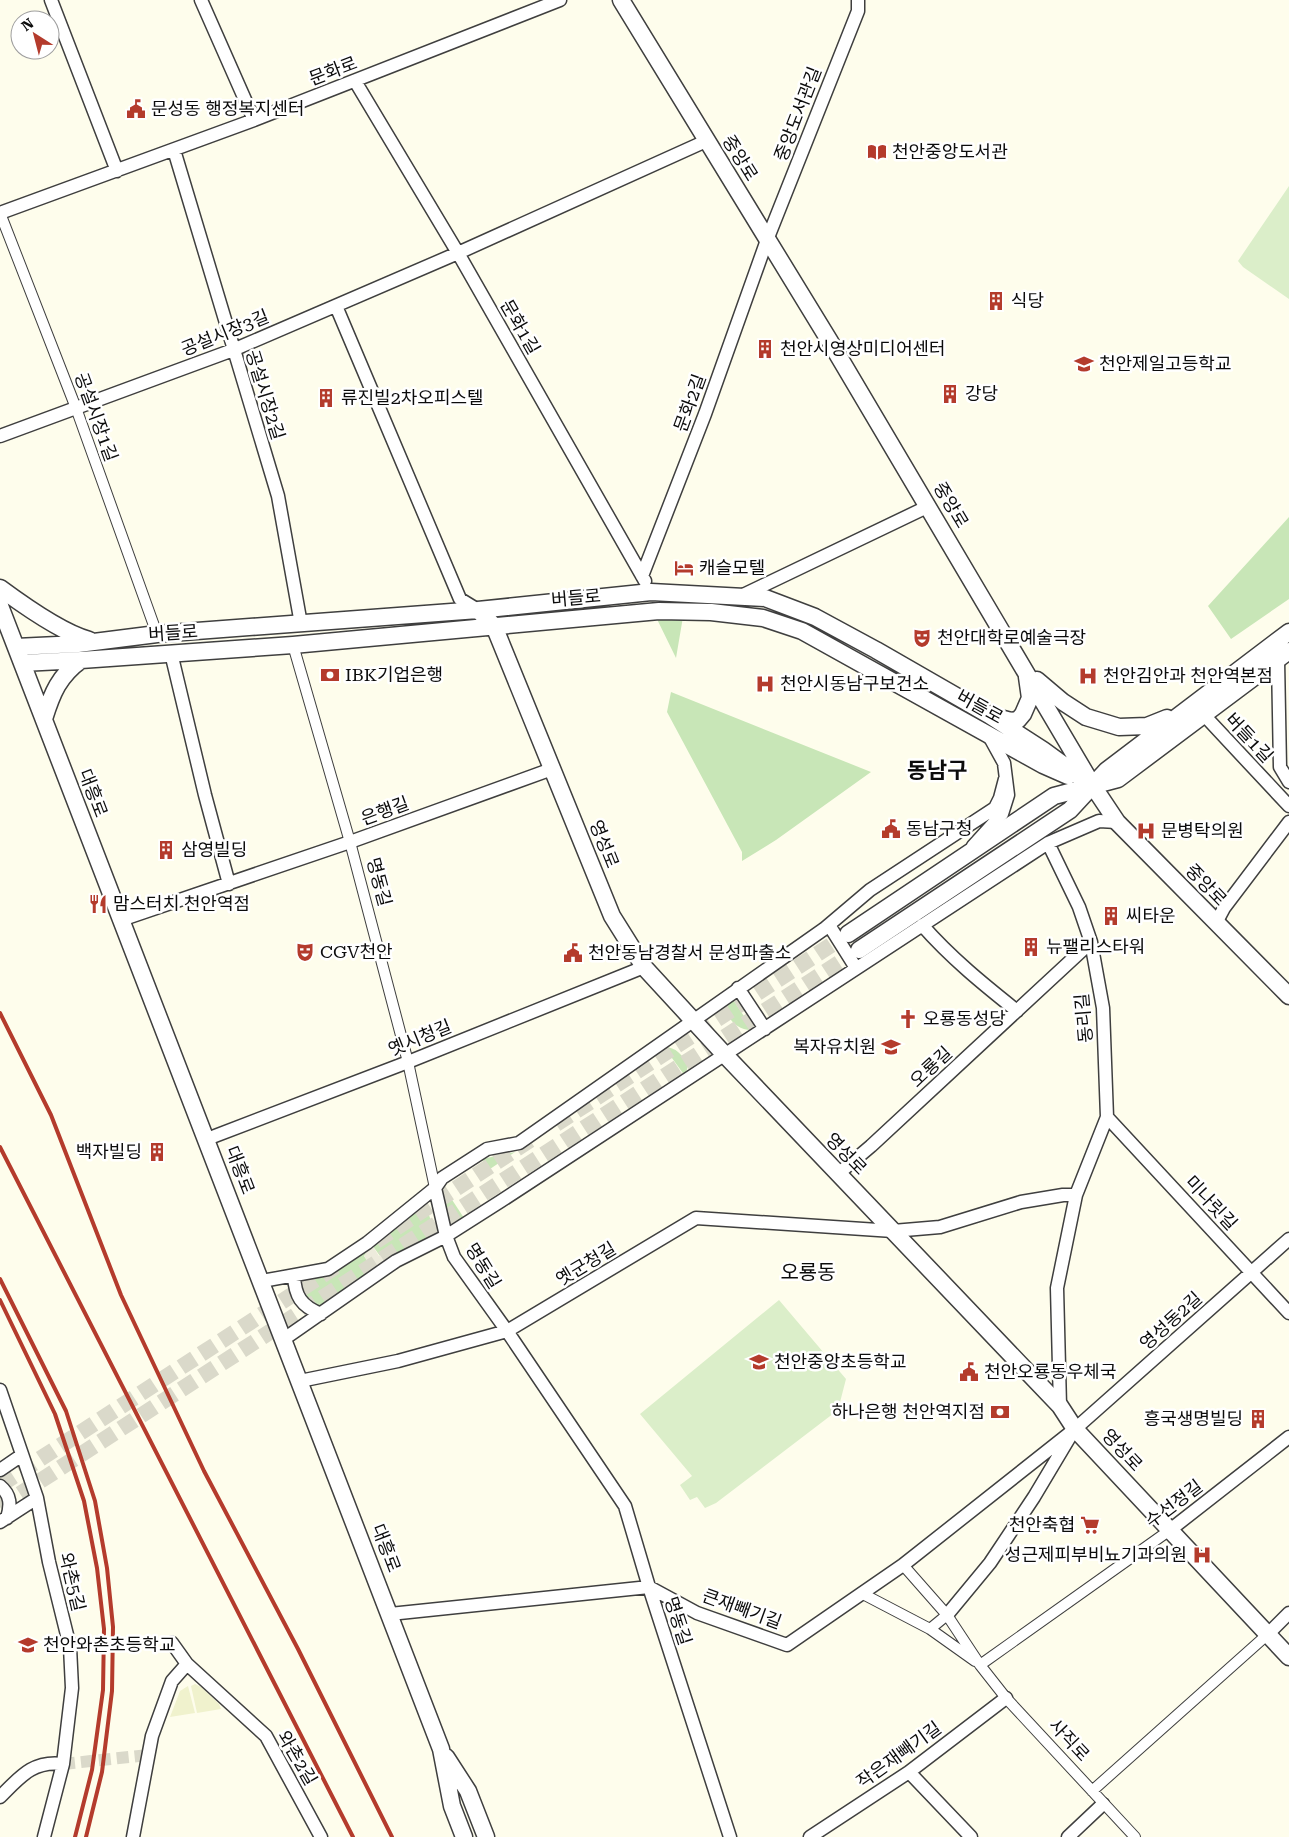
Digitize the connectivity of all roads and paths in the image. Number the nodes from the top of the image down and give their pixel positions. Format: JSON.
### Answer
{"nodes":[{"id":1,"x":51,"y":0,"type":"edge"},
{"id":2,"x":201,"y":0,"type":"edge"},
{"id":3,"x":560,"y":0,"type":"edge"},
{"id":4,"x":621,"y":0,"type":"edge"},
{"id":5,"x":858,"y":0,"type":"edge"},
{"id":6,"x":355,"y":81,"type":"junction"},
{"id":7,"x":254,"y":120,"type":"junction"},
{"id":8,"x":706,"y":141,"type":"junction"},
{"id":9,"x":174,"y":150,"type":"junction"},
{"id":10,"x":117,"y":171,"type":"junction"},
{"id":11,"x":0,"y":213,"type":"edge"},
{"id":12,"x":767,"y":240,"type":"junction"},
{"id":13,"x":458,"y":253,"type":"junction"},
{"id":14,"x":336,"y":306,"type":"junction"},
{"id":15,"x":233,"y":350,"type":"junction"},
{"id":16,"x":76,"y":408,"type":"junction"},
{"id":17,"x":0,"y":436,"type":"edge"},
{"id":18,"x":929,"y":506,"type":"junction"},
{"id":19,"x":642,"y":576,"type":"junction"},
{"id":20,"x":0,"y":588,"type":"edge"},
{"id":21,"x":651,"y":592,"type":"junction"},
{"id":22,"x":739,"y":597,"type":"junction"},
{"id":23,"x":0,"y":606,"type":"edge"},
{"id":24,"x":478,"y":610,"type":"junction"},
{"id":25,"x":302,"y":624,"type":"junction"},
{"id":26,"x":494,"y":626,"type":"junction"},
{"id":27,"x":1289,"y":632,"type":"edge"},
{"id":28,"x":157,"y":634,"type":"junction"},
{"id":29,"x":94,"y":642,"type":"junction"},
{"id":30,"x":293,"y":645,"type":"junction"},
{"id":31,"x":16,"y":647,"type":"junction"},
{"id":32,"x":170,"y":653,"type":"junction"},
{"id":33,"x":1283,"y":656,"type":"edge"},
{"id":34,"x":81,"y":660,"type":"junction"},
{"id":35,"x":22,"y":663,"type":"junction"},
{"id":36,"x":1027,"y":673,"type":"junction"},
{"id":37,"x":1284,"y":704,"type":"edge"},
{"id":38,"x":1183,"y":712,"type":"junction"},
{"id":39,"x":989,"y":715,"type":"junction"},
{"id":40,"x":1204,"y":715,"type":"junction"},
{"id":41,"x":44,"y":719,"type":"junction"},
{"id":42,"x":988,"y":734,"type":"junction"},
{"id":43,"x":552,"y":769,"type":"junction"},
{"id":44,"x":1005,"y":780,"type":"junction"},
{"id":45,"x":1289,"y":782,"type":"edge"},
{"id":46,"x":1093,"y":786,"type":"junction"},
{"id":47,"x":1289,"y":806,"type":"edge"},
{"id":48,"x":1117,"y":822,"type":"junction"},
{"id":49,"x":1289,"y":822,"type":"edge"},
{"id":50,"x":350,"y":842,"type":"junction"},
{"id":51,"x":1048,"y":843,"type":"junction"},
{"id":52,"x":964,"y":856,"type":"junction"},
{"id":53,"x":228,"y":884,"type":"junction"},
{"id":54,"x":121,"y":920,"type":"junction"},
{"id":55,"x":1216,"y":923,"type":"junction"},
{"id":56,"x":922,"y":925,"type":"junction"},
{"id":57,"x":826,"y":927,"type":"junction"},
{"id":58,"x":848,"y":934,"type":"tunnel mouth"},
{"id":59,"x":1091,"y":942,"type":"junction"},
{"id":60,"x":859,"y":950,"type":"tunnel mouth"},
{"id":61,"x":644,"y":967,"type":"junction"},
{"id":62,"x":854,"y":970,"type":"junction"},
{"id":63,"x":738,"y":988,"type":"junction"},
{"id":64,"x":1289,"y":996,"type":"edge"},
{"id":65,"x":1017,"y":1011,"type":"junction"},
{"id":66,"x":693,"y":1021,"type":"junction"},
{"id":67,"x":765,"y":1029,"type":"junction"},
{"id":68,"x":725,"y":1056,"type":"junction"},
{"id":69,"x":408,"y":1062,"type":"junction"},
{"id":70,"x":1106,"y":1117,"type":"junction"},
{"id":71,"x":207,"y":1139,"type":"junction"},
{"id":72,"x":838,"y":1174,"type":"junction"},
{"id":73,"x":434,"y":1188,"type":"junction"},
{"id":74,"x":1076,"y":1195,"type":"junction"},
{"id":75,"x":893,"y":1232,"type":"junction"},
{"id":76,"x":446,"y":1236,"type":"junction"},
{"id":77,"x":1289,"y":1239,"type":"edge"},
{"id":78,"x":1252,"y":1272,"type":"junction"},
{"id":79,"x":294,"y":1276,"type":"junction"},
{"id":80,"x":262,"y":1281,"type":"junction"},
{"id":81,"x":1289,"y":1313,"type":"edge"},
{"id":82,"x":321,"y":1314,"type":"junction"},
{"id":83,"x":507,"y":1331,"type":"junction"},
{"id":84,"x":284,"y":1339,"type":"junction"},
{"id":85,"x":300,"y":1380,"type":"junction"},
{"id":86,"x":0,"y":1390,"type":"edge"},
{"id":87,"x":1060,"y":1406,"type":"junction"},
{"id":88,"x":1075,"y":1428,"type":"junction"},
{"id":89,"x":1289,"y":1438,"type":"edge"},
{"id":90,"x":22,"y":1455,"type":"junction"},
{"id":91,"x":0,"y":1470,"type":"edge"},
{"id":92,"x":0,"y":1486,"type":"edge"},
{"id":93,"x":37,"y":1498,"type":"junction"},
{"id":94,"x":4,"y":1520,"type":"edge"},
{"id":95,"x":1170,"y":1530,"type":"junction"},
{"id":96,"x":903,"y":1565,"type":"junction"},
{"id":97,"x":649,"y":1587,"type":"junction"},
{"id":98,"x":863,"y":1594,"type":"junction"},
{"id":99,"x":1289,"y":1613,"type":"edge"},
{"id":100,"x":390,"y":1614,"type":"junction"},
{"id":101,"x":947,"y":1615,"type":"junction"},
{"id":102,"x":930,"y":1629,"type":"junction"},
{"id":103,"x":1268,"y":1634,"type":"junction"},
{"id":104,"x":172,"y":1643,"type":"dead end"},
{"id":105,"x":1289,"y":1657,"type":"edge"},
{"id":106,"x":187,"y":1664,"type":"junction"},
{"id":107,"x":980,"y":1665,"type":"junction"},
{"id":108,"x":1006,"y":1698,"type":"junction"},
{"id":109,"x":441,"y":1749,"type":"junction"},
{"id":110,"x":63,"y":1764,"type":"junction"},
{"id":111,"x":909,"y":1772,"type":"junction"},
{"id":112,"x":1092,"y":1791,"type":"junction"},
{"id":113,"x":0,"y":1796,"type":"edge"},
{"id":114,"x":1103,"y":1804,"type":"junction"},
{"id":115,"x":44,"y":1837,"type":"edge"},
{"id":116,"x":133,"y":1837,"type":"edge"},
{"id":117,"x":321,"y":1837,"type":"edge"},
{"id":118,"x":464,"y":1837,"type":"edge"},
{"id":119,"x":475,"y":1837,"type":"edge"},
{"id":120,"x":486,"y":1837,"type":"edge"},
{"id":121,"x":730,"y":1837,"type":"edge"},
{"id":122,"x":810,"y":1837,"type":"edge"},
{"id":123,"x":971,"y":1837,"type":"edge"},
{"id":124,"x":1068,"y":1837,"type":"edge"},
{"id":125,"x":1135,"y":1837,"type":"edge"}],
"edges":[{"from":1,"to":10,"type":"street"},
{"from":2,"to":7,"type":"street"},
{"from":3,"to":6,"type":"street","name":"문화로"},
{"from":4,"to":8,"type":"street","name":"중앙로"},
{"from":5,"to":12,"type":"street","name":"중앙도서관길"},
{"from":6,"to":7,"type":"street","name":"문화로"},
{"from":6,"to":13,"type":"street","name":"문화1길"},
{"from":7,"to":9,"type":"street","name":"문화로"},
{"from":8,"to":12,"type":"street","name":"중앙로"},
{"from":8,"to":13,"type":"street","name":"공설시장3길"},
{"from":9,"to":10,"type":"street","name":"문화로"},
{"from":9,"to":15,"type":"street","name":"공설시장2길"},
{"from":10,"to":11,"type":"street","name":"문화로"},
{"from":11,"to":16,"type":"street","name":"공설시장1길"},
{"from":12,"to":18,"type":"street","name":"중앙로"},
{"from":12,"to":19,"type":"street","name":"문화2길"},
{"from":13,"to":14,"type":"street","name":"공설시장3길"},
{"from":13,"to":19,"type":"street","name":"문화1길"},
{"from":14,"to":15,"type":"street","name":"공설시장3길"},
{"from":14,"to":24,"type":"street"},
{"from":15,"to":16,"type":"street","name":"공설시장3길"},
{"from":15,"to":25,"type":"street","name":"공설시장2길"},
{"from":16,"to":17,"type":"street","name":"공설시장3길"},
{"from":16,"to":28,"type":"street","name":"공설시장1길"},
{"from":18,"to":22,"type":"street","name":"버들로"},
{"from":18,"to":36,"type":"street","name":"중앙로"},
{"from":19,"to":21,"type":"street","name":"문화1길"},
{"from":20,"to":29,"type":"street"},
{"from":21,"to":22,"type":"street","name":"버들로"},
{"from":21,"to":24,"type":"street","name":"버들로"},
{"from":22,"to":39,"type":"street","name":"버들로"},
{"from":23,"to":31,"type":"street","name":"대흥로"},
{"from":24,"to":25,"type":"street","name":"버들로"},
{"from":24,"to":26,"type":"street","name":"영성로"},
{"from":25,"to":28,"type":"street","name":"버들로"},
{"from":26,"to":30,"type":"street","name":"버들로"},
{"from":26,"to":42,"type":"street","name":"버들로"},
{"from":26,"to":43,"type":"street","name":"영성로"},
{"from":27,"to":38,"type":"street"},
{"from":28,"to":29,"type":"street","name":"버들로"},
{"from":29,"to":31,"type":"street","name":"버들로"},
{"from":30,"to":32,"type":"street","name":"버들로"},
{"from":30,"to":50,"type":"street","name":"명동길"},
{"from":31,"to":35,"type":"street","name":"대흥로"},
{"from":32,"to":34,"type":"street","name":"버들로"},
{"from":32,"to":53,"type":"street"},
{"from":33,"to":37,"type":"street"},
{"from":33,"to":40,"type":"street"},
{"from":34,"to":35,"type":"street","name":"버들로"},
{"from":34,"to":41,"type":"street"},
{"from":35,"to":41,"type":"street","name":"대흥로"},
{"from":36,"to":38,"type":"street"},
{"from":36,"to":39,"type":"street"},
{"from":36,"to":46,"type":"street","name":"중앙로"},
{"from":37,"to":45,"type":"street"},
{"from":38,"to":46,"type":"street"},
{"from":39,"to":46,"type":"street","name":"버들로"},
{"from":40,"to":46,"type":"street"},
{"from":40,"to":47,"type":"street","name":"버들1길"},
{"from":41,"to":54,"type":"street","name":"대흥로"},
{"from":42,"to":44,"type":"street"},
{"from":42,"to":46,"type":"street","name":"버들로"},
{"from":43,"to":50,"type":"street","name":"은행길"},
{"from":43,"to":61,"type":"street","name":"영성로"},
{"from":44,"to":52,"type":"street"},
{"from":44,"to":57,"type":"street"},
{"from":46,"to":48,"type":"street","name":"중앙로"},
{"from":46,"to":52,"type":"street"},
{"from":46,"to":60,"type":"street"},
{"from":48,"to":51,"type":"street"},
{"from":48,"to":55,"type":"street","name":"중앙로"},
{"from":49,"to":55,"type":"street"},
{"from":50,"to":53,"type":"street","name":"은행길"},
{"from":50,"to":69,"type":"street","name":"명동길"},
{"from":51,"to":56,"type":"street"},
{"from":51,"to":59,"type":"street","name":"동리길"},
{"from":52,"to":58,"type":"street"},
{"from":53,"to":54,"type":"street","name":"은행길"},
{"from":54,"to":71,"type":"street","name":"대흥로"},
{"from":55,"to":64,"type":"street","name":"중앙로"},
{"from":56,"to":62,"type":"street"},
{"from":56,"to":65,"type":"street"},
{"from":57,"to":62,"type":"street"},
{"from":57,"to":63,"type":"street"},
{"from":59,"to":65,"type":"street","name":"오룡길"},
{"from":59,"to":70,"type":"street","name":"동리길"},
{"from":61,"to":66,"type":"street","name":"영성로"},
{"from":61,"to":69,"type":"street","name":"옛시청길"},
{"from":62,"to":67,"type":"street"},
{"from":63,"to":66,"type":"street"},
{"from":63,"to":67,"type":"street"},
{"from":65,"to":72,"type":"street","name":"오룡길"},
{"from":66,"to":68,"type":"street","name":"영성로"},
{"from":66,"to":73,"type":"street"},
{"from":67,"to":68,"type":"street"},
{"from":68,"to":72,"type":"street","name":"영성로"},
{"from":68,"to":76,"type":"street"},
{"from":69,"to":71,"type":"street","name":"옛시청길"},
{"from":69,"to":73,"type":"street","name":"명동길"},
{"from":70,"to":74,"type":"street","name":"동리길"},
{"from":70,"to":78,"type":"street","name":"미나릿길"},
{"from":71,"to":80,"type":"street","name":"대흥로"},
{"from":72,"to":75,"type":"street","name":"영성로"},
{"from":73,"to":76,"type":"street","name":"명동길"},
{"from":73,"to":79,"type":"street"},
{"from":74,"to":75,"type":"street"},
{"from":74,"to":87,"type":"street","name":"동리길"},
{"from":75,"to":83,"type":"street","name":"옛군청길"},
{"from":75,"to":87,"type":"street","name":"영성로"},
{"from":76,"to":82,"type":"street"},
{"from":76,"to":83,"type":"street","name":"명동길"},
{"from":77,"to":78,"type":"street","name":"영성동2길"},
{"from":78,"to":81,"type":"street","name":"미나릿길"},
{"from":78,"to":88,"type":"street","name":"영성동2길"},
{"from":79,"to":80,"type":"street"},
{"from":79,"to":82,"type":"street"},
{"from":80,"to":84,"type":"street","name":"대흥로"},
{"from":82,"to":84,"type":"street"},
{"from":83,"to":85,"type":"street","name":"옛군청길"},
{"from":83,"to":97,"type":"street","name":"명동길"},
{"from":84,"to":85,"type":"street","name":"대흥로"},
{"from":85,"to":100,"type":"street","name":"대흥로"},
{"from":86,"to":90,"type":"street","name":"와촌5길"},
{"from":87,"to":88,"type":"street","name":"영성로"},
{"from":88,"to":95,"type":"street","name":"영성로"},
{"from":88,"to":96,"type":"street","name":"큰재빼기길"},
{"from":88,"to":101,"type":"street"},
{"from":89,"to":95,"type":"street","name":"수선정길"},
{"from":90,"to":91,"type":"street"},
{"from":90,"to":93,"type":"street","name":"와촌5길"},
{"from":92,"to":94,"type":"street"},
{"from":93,"to":94,"type":"street"},
{"from":93,"to":110,"type":"street","name":"와촌5길"},
{"from":95,"to":103,"type":"street","name":"영성로"},
{"from":95,"to":107,"type":"street","name":"수선정길"},
{"from":96,"to":98,"type":"street","name":"큰재빼기길"},
{"from":96,"to":101,"type":"street","name":"사직로"},
{"from":97,"to":98,"type":"street","name":"큰재빼기길"},
{"from":97,"to":100,"type":"street"},
{"from":97,"to":121,"type":"street","name":"명동길"},
{"from":98,"to":102,"type":"street","name":"사직로"},
{"from":99,"to":103,"type":"street"},
{"from":100,"to":109,"type":"street","name":"대흥로"},
{"from":101,"to":102,"type":"street"},
{"from":101,"to":107,"type":"street","name":"사직로"},
{"from":102,"to":107,"type":"street","name":"사직로"},
{"from":103,"to":105,"type":"street","name":"영성로"},
{"from":103,"to":112,"type":"street"},
{"from":104,"to":106,"type":"street","name":"와촌2길"},
{"from":106,"to":116,"type":"street"},
{"from":106,"to":117,"type":"street","name":"와촌2길"},
{"from":107,"to":108,"type":"street","name":"사직로"},
{"from":108,"to":111,"type":"street","name":"작은재빼기길"},
{"from":108,"to":112,"type":"street","name":"사직로"},
{"from":109,"to":118,"type":"street","name":"대흥로"},
{"from":109,"to":119,"type":"street"},
{"from":109,"to":120,"type":"street","name":"대흥로"},
{"from":110,"to":113,"type":"street"},
{"from":110,"to":115,"type":"street","name":"와촌5길"},
{"from":111,"to":122,"type":"street","name":"작은재빼기길"},
{"from":111,"to":123,"type":"street"},
{"from":112,"to":114,"type":"street","name":"사직로"},
{"from":114,"to":124,"type":"street"},
{"from":114,"to":125,"type":"street","name":"사직로"}]}
